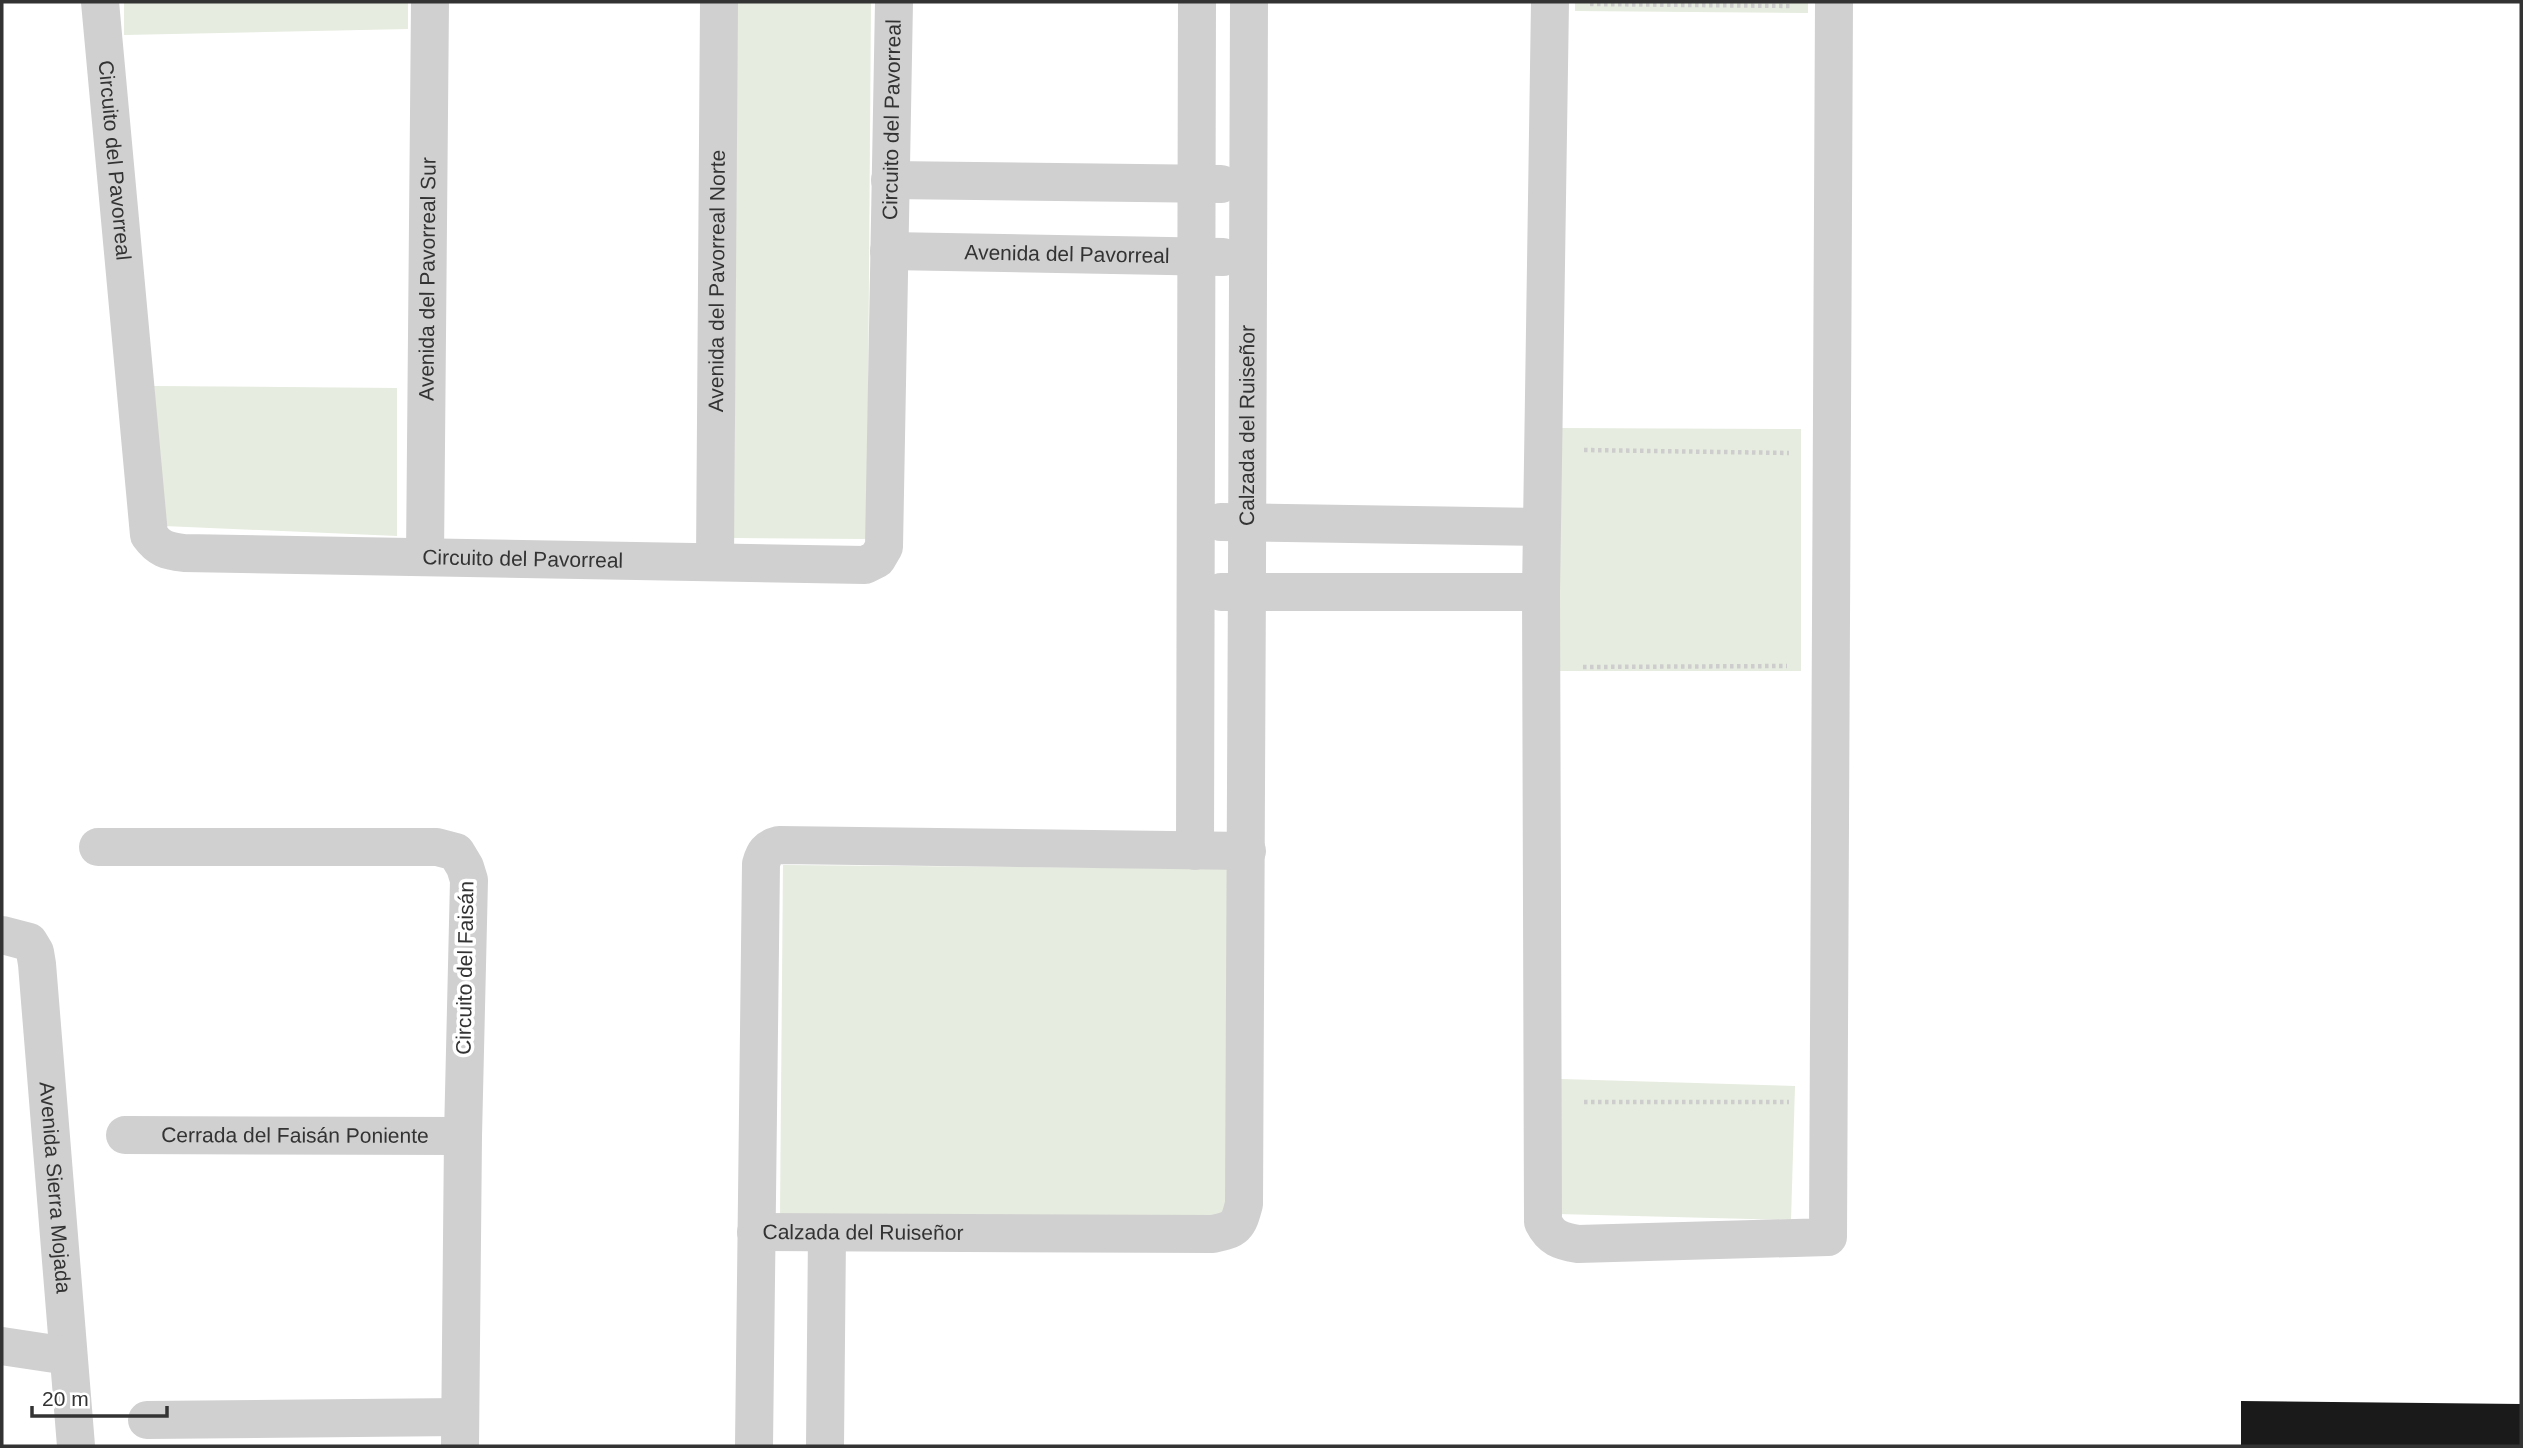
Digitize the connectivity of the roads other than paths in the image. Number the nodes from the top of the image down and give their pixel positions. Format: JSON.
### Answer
{"nodes":[{"id":1,"x":100,"y":2,"type":"edge"},
{"id":2,"x":430,"y":2,"type":"edge"},
{"id":3,"x":719,"y":2,"type":"edge"},
{"id":4,"x":894,"y":2,"type":"edge"},
{"id":5,"x":1197,"y":2,"type":"edge"},
{"id":6,"x":1249,"y":2,"type":"edge"},
{"id":7,"x":1550,"y":3,"type":"edge"},
{"id":8,"x":1834,"y":4,"type":"edge"},
{"id":9,"x":890,"y":180,"type":"junction"},
{"id":10,"x":1196,"y":184,"type":"junction"},
{"id":11,"x":1248,"y":184,"type":"junction"},
{"id":12,"x":889,"y":251,"type":"junction"},
{"id":13,"x":1196,"y":257,"type":"junction"},
{"id":14,"x":1247,"y":257,"type":"junction"},
{"id":15,"x":1245,"y":522,"type":"junction"},
{"id":16,"x":1195,"y":523,"type":"junction"},
{"id":17,"x":1541,"y":527,"type":"junction"},
{"id":18,"x":425,"y":557,"type":"junction"},
{"id":19,"x":715,"y":561,"type":"junction"},
{"id":20,"x":1245,"y":592,"type":"junction"},
{"id":21,"x":1541,"y":592,"type":"junction"},
{"id":22,"x":1194,"y":593,"type":"junction"},
{"id":23,"x":98,"y":847,"type":"dead end"},
{"id":24,"x":1195,"y":851,"type":"junction"},
{"id":25,"x":1247,"y":851,"type":"junction"},
{"id":26,"x":10,"y":937,"type":"edge"},
{"id":27,"x":125,"y":1135,"type":"dead end"},
{"id":28,"x":463,"y":1136,"type":"junction"},
{"id":29,"x":756,"y":1232,"type":"junction"},
{"id":30,"x":827,"y":1234,"type":"junction"},
{"id":31,"x":2,"y":1346,"type":"edge"},
{"id":32,"x":68,"y":1356,"type":"junction"},
{"id":33,"x":147,"y":1420,"type":"dead end"},
{"id":34,"x":460,"y":1431,"type":"edge"},
{"id":35,"x":76,"y":1446,"type":"edge"},
{"id":36,"x":754,"y":1446,"type":"edge"},
{"id":37,"x":825,"y":1446,"type":"edge"}],
"edges":[{"from":1,"to":18,"type":"street","name":"Circuito del Pavorreal"},
{"from":2,"to":18,"type":"street","name":"Avenida del Pavorreal Sur"},
{"from":3,"to":19,"type":"street","name":"Avenida del Pavorreal Norte"},
{"from":4,"to":9,"type":"street","name":"Circuito del Pavorreal"},
{"from":5,"to":10,"type":"street"},
{"from":6,"to":11,"type":"street","name":"Calzada del Ruiseñor"},
{"from":7,"to":17,"type":"street"},
{"from":8,"to":21,"type":"street"},
{"from":9,"to":10,"type":"street"},
{"from":9,"to":12,"type":"street","name":"Circuito del Pavorreal"},
{"from":10,"to":11,"type":"street"},
{"from":10,"to":13,"type":"street"},
{"from":11,"to":14,"type":"street","name":"Calzada del Ruiseñor"},
{"from":12,"to":13,"type":"street","name":"Avenida del Pavorreal"},
{"from":12,"to":19,"type":"street","name":"Circuito del Pavorreal"},
{"from":13,"to":14,"type":"street","name":"Avenida del Pavorreal"},
{"from":13,"to":16,"type":"street"},
{"from":14,"to":15,"type":"street","name":"Calzada del Ruiseñor"},
{"from":15,"to":16,"type":"street"},
{"from":15,"to":17,"type":"street"},
{"from":15,"to":20,"type":"street","name":"Calzada del Ruiseñor"},
{"from":16,"to":22,"type":"street"},
{"from":17,"to":21,"type":"street"},
{"from":18,"to":19,"type":"street","name":"Circuito del Pavorreal"},
{"from":20,"to":21,"type":"street"},
{"from":20,"to":22,"type":"street"},
{"from":20,"to":25,"type":"street","name":"Calzada del Ruiseñor"},
{"from":22,"to":24,"type":"street"},
{"from":23,"to":28,"type":"street","name":"Circuito del Faisán"},
{"from":24,"to":25,"type":"street","name":"Calzada del Ruiseñor"},
{"from":24,"to":29,"type":"street","name":"Calzada del Ruiseñor"},
{"from":25,"to":30,"type":"street","name":"Calzada del Ruiseñor"},
{"from":26,"to":32,"type":"street","name":"Avenida Sierra Mojada"},
{"from":27,"to":28,"type":"street","name":"Cerrada del Faisán Poniente"},
{"from":28,"to":34,"type":"street","name":"Circuito del Faisán"},
{"from":29,"to":30,"type":"street","name":"Calzada del Ruiseñor"},
{"from":29,"to":36,"type":"street"},
{"from":30,"to":37,"type":"street"},
{"from":31,"to":32,"type":"street"},
{"from":32,"to":35,"type":"street","name":"Avenida Sierra Mojada"},
{"from":33,"to":34,"type":"street"}]}
